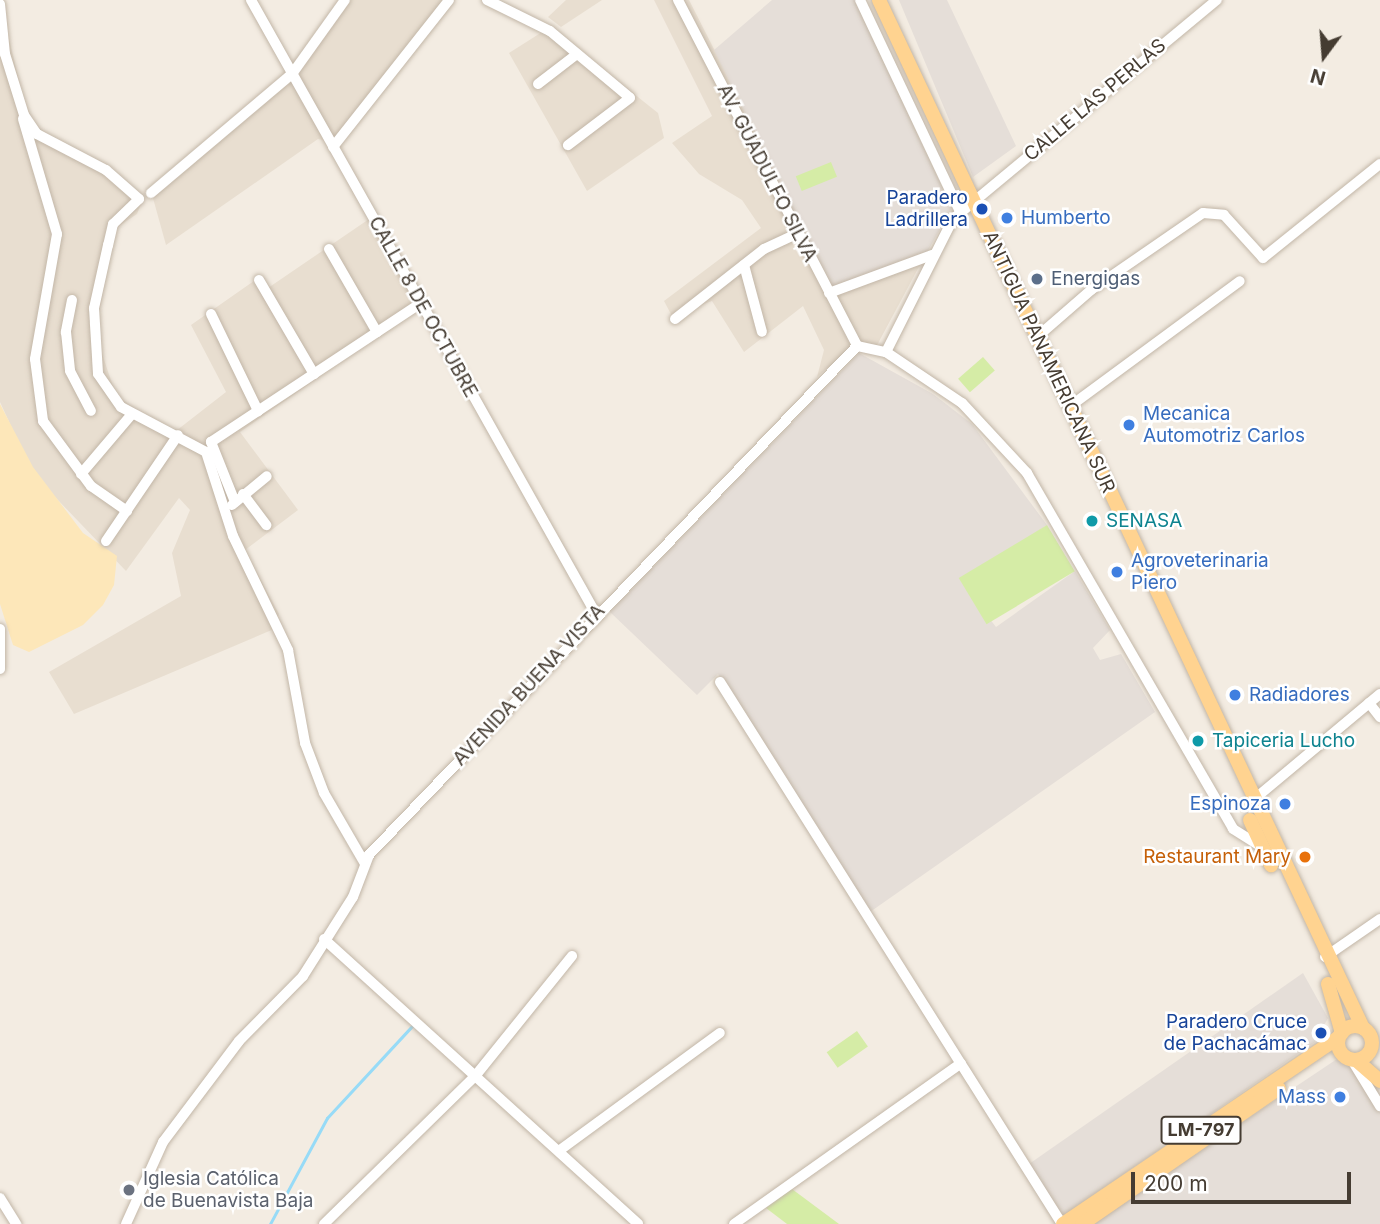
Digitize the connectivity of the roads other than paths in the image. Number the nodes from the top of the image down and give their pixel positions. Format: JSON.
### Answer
{"nodes":[{"id":1,"x":251,"y":0,"type":"edge"},
{"id":2,"x":345,"y":0,"type":"edge"},
{"id":3,"x":449,"y":0,"type":"edge"},
{"id":4,"x":487,"y":0,"type":"edge"},
{"id":5,"x":678,"y":0,"type":"edge"},
{"id":6,"x":860,"y":0,"type":"edge"},
{"id":7,"x":869,"y":0,"type":"edge"},
{"id":8,"x":879,"y":0,"type":"edge"},
{"id":9,"x":1217,"y":0,"type":"edge"},
{"id":10,"x":0,"y":5,"type":"edge"},
{"id":11,"x":895,"y":45,"type":"junction"},
{"id":12,"x":577,"y":54,"type":"junction"},
{"id":13,"x":292,"y":74,"type":"junction"},
{"id":14,"x":538,"y":84,"type":"dead end"},
{"id":15,"x":21,"y":106,"type":"junction"},
{"id":16,"x":568,"y":145,"type":"dead end"},
{"id":17,"x":333,"y":147,"type":"junction"},
{"id":18,"x":1380,"y":164,"type":"edge"},
{"id":19,"x":151,"y":193,"type":"dead end"},
{"id":20,"x":967,"y":207,"type":"junction"},
{"id":21,"x":798,"y":233,"type":"junction"},
{"id":22,"x":329,"y":249,"type":"dead end"},
{"id":23,"x":932,"y":255,"type":"junction"},
{"id":24,"x":744,"y":265,"type":"junction"},
{"id":25,"x":259,"y":280,"type":"dead end"},
{"id":26,"x":1240,"y":281,"type":"dead end"},
{"id":27,"x":829,"y":293,"type":"junction"},
{"id":28,"x":72,"y":300,"type":"dead end"},
{"id":29,"x":421,"y":303,"type":"junction"},
{"id":30,"x":211,"y":314,"type":"dead end"},
{"id":31,"x":675,"y":319,"type":"dead end"},
{"id":32,"x":377,"y":332,"type":"junction"},
{"id":33,"x":762,"y":332,"type":"dead end"},
{"id":34,"x":1037,"y":337,"type":"junction"},
{"id":35,"x":856,"y":346,"type":"junction"},
{"id":36,"x":886,"y":352,"type":"junction"},
{"id":37,"x":314,"y":374,"type":"junction"},
{"id":38,"x":1069,"y":407,"type":"junction"},
{"id":39,"x":91,"y":411,"type":"dead end"},
{"id":40,"x":258,"y":411,"type":"junction"},
{"id":41,"x":132,"y":414,"type":"junction"},
{"id":42,"x":178,"y":435,"type":"junction"},
{"id":43,"x":81,"y":474,"type":"junction"},
{"id":44,"x":267,"y":476,"type":"dead end"},
{"id":45,"x":239,"y":498,"type":"junction"},
{"id":46,"x":127,"y":511,"type":"junction"},
{"id":47,"x":225,"y":512,"type":"junction"},
{"id":48,"x":266,"y":525,"type":"dead end"},
{"id":49,"x":106,"y":541,"type":"dead end"},
{"id":50,"x":1137,"y":564,"type":"junction"},
{"id":51,"x":596,"y":614,"type":"junction"},
{"id":52,"x":0,"y":629,"type":"edge"},
{"id":53,"x":0,"y":669,"type":"edge"},
{"id":54,"x":720,"y":682,"type":"dead end"},
{"id":55,"x":1380,"y":694,"type":"edge"},
{"id":56,"x":1369,"y":703,"type":"junction"},
{"id":57,"x":1380,"y":717,"type":"edge"},
{"id":58,"x":1252,"y":801,"type":"junction"},
{"id":59,"x":1262,"y":847,"type":"junction"},
{"id":60,"x":364,"y":862,"type":"junction"},
{"id":61,"x":1277,"y":866,"type":"junction"},
{"id":62,"x":1380,"y":919,"type":"edge"},
{"id":63,"x":324,"y":939,"type":"junction"},
{"id":64,"x":572,"y":956,"type":"dead end"},
{"id":65,"x":1325,"y":957,"type":"junction"},
{"id":66,"x":1363,"y":1028,"type":"junction"},
{"id":67,"x":720,"y":1033,"type":"dead end"},
{"id":68,"x":1340,"y":1040,"type":"junction"},
{"id":69,"x":1372,"y":1045,"type":"junction"},
{"id":70,"x":1354,"y":1060,"type":"junction"},
{"id":71,"x":961,"y":1063,"type":"junction"},
{"id":72,"x":1380,"y":1063,"type":"edge"},
{"id":73,"x":1302,"y":1066,"type":"junction"},
{"id":74,"x":476,"y":1075,"type":"junction"},
{"id":75,"x":1380,"y":1081,"type":"edge"},
{"id":76,"x":1380,"y":1107,"type":"edge"},
{"id":77,"x":560,"y":1150,"type":"junction"},
{"id":78,"x":0,"y":1198,"type":"edge"},
{"id":79,"x":16,"y":1224,"type":"edge"},
{"id":80,"x":125,"y":1224,"type":"edge"},
{"id":81,"x":324,"y":1224,"type":"edge"},
{"id":82,"x":638,"y":1224,"type":"edge"},
{"id":83,"x":734,"y":1224,"type":"edge"},
{"id":84,"x":1063,"y":1224,"type":"edge"},
{"id":85,"x":1082,"y":1224,"type":"edge"}],
"edges":[{"from":1,"to":13,"type":"street","name":"CALLE 8 DE OCTUBRE"},
{"from":2,"to":13,"type":"street"},
{"from":3,"to":17,"type":"street"},
{"from":4,"to":12,"type":"street"},
{"from":5,"to":21,"type":"street","name":"AV. GUADULFO SILVA"},
{"from":6,"to":20,"type":"street"},
{"from":7,"to":11,"type":"main road","name":"ANTIGUA PANAMERICANA SUR"},
{"from":8,"to":11,"type":"main road","name":"ANTIGUA PANAMERICANA SUR"},
{"from":9,"to":20,"type":"street","name":"CALLE LAS PERLAS"},
{"from":10,"to":15,"type":"street"},
{"from":11,"to":20,"type":"main road","name":"ANTIGUA PANAMERICANA SUR"},
{"from":12,"to":14,"type":"street"},
{"from":12,"to":16,"type":"street"},
{"from":13,"to":17,"type":"street","name":"CALLE 8 DE OCTUBRE"},
{"from":13,"to":19,"type":"street"},
{"from":15,"to":41,"type":"street"},
{"from":15,"to":43,"type":"street"},
{"from":17,"to":29,"type":"street","name":"CALLE 8 DE OCTUBRE"},
{"from":18,"to":34,"type":"street"},
{"from":20,"to":23,"type":"street"},
{"from":20,"to":34,"type":"main road","name":"ANTIGUA PANAMERICANA SUR"},
{"from":20,"to":50,"type":"main road","name":"ANTIGUA PANAMERICANA SUR"},
{"from":21,"to":24,"type":"street"},
{"from":21,"to":27,"type":"street","name":"AV. GUADULFO SILVA"},
{"from":22,"to":32,"type":"street"},
{"from":23,"to":27,"type":"street"},
{"from":23,"to":36,"type":"street"},
{"from":24,"to":31,"type":"street"},
{"from":24,"to":33,"type":"street"},
{"from":25,"to":37,"type":"street"},
{"from":26,"to":38,"type":"street"},
{"from":27,"to":35,"type":"street","name":"AV. GUADULFO SILVA"},
{"from":28,"to":39,"type":"street"},
{"from":29,"to":32,"type":"street"},
{"from":29,"to":51,"type":"street","name":"CALLE 8 DE OCTUBRE"},
{"from":30,"to":40,"type":"street"},
{"from":32,"to":37,"type":"street"},
{"from":34,"to":38,"type":"main road","name":"ANTIGUA PANAMERICANA SUR"},
{"from":35,"to":36,"type":"street"},
{"from":35,"to":51,"type":"street","name":"AVENIDA BUENA VISTA"},
{"from":36,"to":59,"type":"street"},
{"from":37,"to":40,"type":"street"},
{"from":38,"to":50,"type":"main road","name":"ANTIGUA PANAMERICANA SUR"},
{"from":40,"to":45,"type":"street"},
{"from":41,"to":42,"type":"street"},
{"from":41,"to":43,"type":"street"},
{"from":42,"to":46,"type":"street"},
{"from":42,"to":47,"type":"street"},
{"from":43,"to":46,"type":"street"},
{"from":44,"to":45,"type":"street"},
{"from":45,"to":47,"type":"street"},
{"from":45,"to":48,"type":"street"},
{"from":46,"to":49,"type":"street"},
{"from":47,"to":60,"type":"street"},
{"from":50,"to":58,"type":"main road","name":"ANTIGUA PANAMERICANA SUR"},
{"from":50,"to":59,"type":"main road","name":"ANTIGUA PANAMERICANA SUR"},
{"from":51,"to":60,"type":"street","name":"AVENIDA BUENA VISTA"},
{"from":52,"to":53,"type":"street"},
{"from":54,"to":71,"type":"street"},
{"from":55,"to":56,"type":"street"},
{"from":56,"to":57,"type":"street"},
{"from":56,"to":58,"type":"street"},
{"from":58,"to":61,"type":"main road","name":"ANTIGUA PANAMERICANA SUR"},
{"from":59,"to":61,"type":"main road","name":"ANTIGUA PANAMERICANA SUR"},
{"from":60,"to":63,"type":"street","name":"AVENIDA BUENA VISTA"},
{"from":61,"to":65,"type":"main road","name":"ANTIGUA PANAMERICANA SUR"},
{"from":61,"to":68,"type":"main road","name":"ANTIGUA PANAMERICANA SUR"},
{"from":62,"to":65,"type":"street"},
{"from":63,"to":74,"type":"street"},
{"from":63,"to":80,"type":"street","name":"AVENIDA BUENA VISTA"},
{"from":64,"to":74,"type":"street"},
{"from":65,"to":66,"type":"main road","name":"ANTIGUA PANAMERICANA SUR"},
{"from":66,"to":68,"type":"main road","number":"LM-797"},
{"from":66,"to":69,"type":"main road","name":"ANTIGUA PANAMERICANA SUR"},
{"from":67,"to":77,"type":"street"},
{"from":68,"to":70,"type":"main road"},
{"from":68,"to":73,"type":"main road","number":"LM-797"},
{"from":69,"to":70,"type":"main road"},
{"from":69,"to":72,"type":"main road"},
{"from":70,"to":75,"type":"main road"},
{"from":70,"to":76,"type":"street"},
{"from":71,"to":83,"type":"street"},
{"from":71,"to":84,"type":"street"},
{"from":73,"to":84,"type":"main road","number":"LM-797"},
{"from":73,"to":85,"type":"main road","number":"LM-797"},
{"from":74,"to":77,"type":"street"},
{"from":74,"to":81,"type":"street"},
{"from":77,"to":82,"type":"street"},
{"from":78,"to":79,"type":"street"}]}
